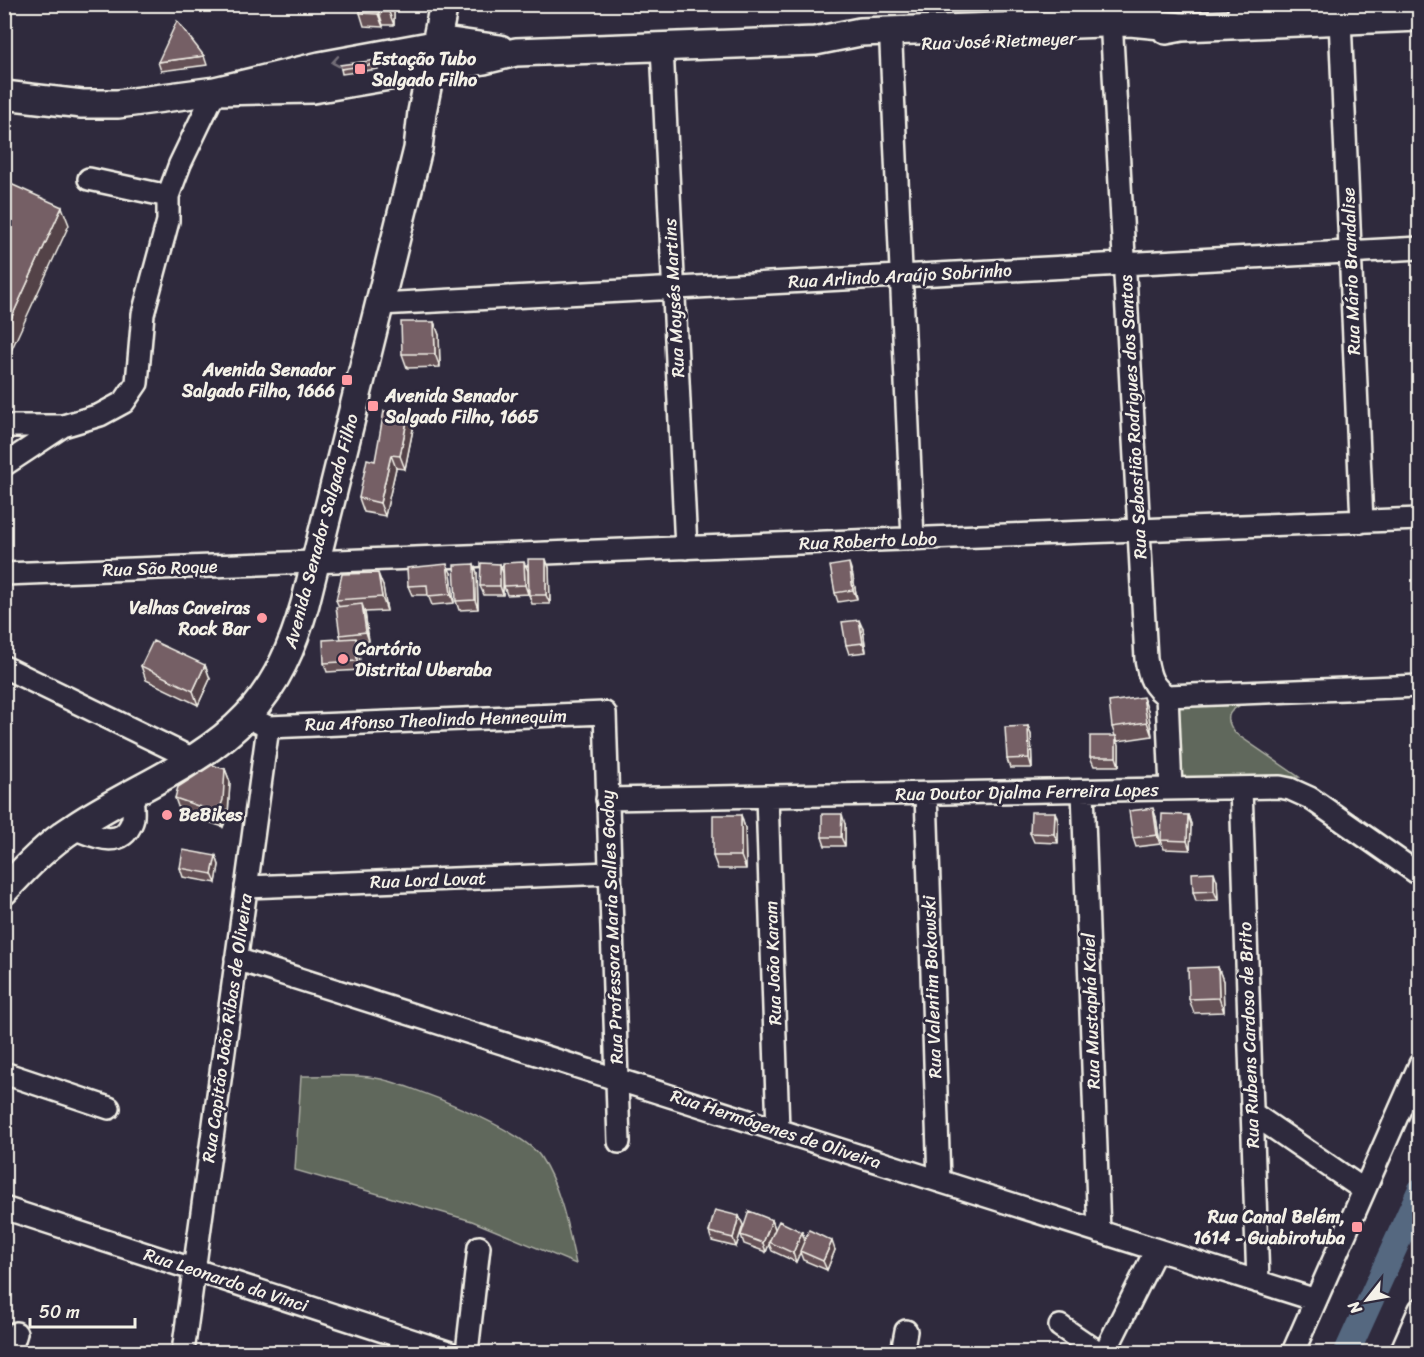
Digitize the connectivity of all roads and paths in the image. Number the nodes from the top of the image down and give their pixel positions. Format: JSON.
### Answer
{"nodes":[{"id":1,"x":444,"y":4,"type":"edge"},
{"id":2,"x":457,"y":4,"type":"edge"},
{"id":3,"x":1239,"y":14,"type":"edge"},
{"id":4,"x":1419,"y":17,"type":"edge"},
{"id":5,"x":1340,"y":20,"type":"junction"},
{"id":6,"x":1182,"y":27,"type":"junction"},
{"id":7,"x":1112,"y":37,"type":"junction"},
{"id":8,"x":815,"y":41,"type":"junction"},
{"id":9,"x":891,"y":45,"type":"junction"},
{"id":10,"x":662,"y":47,"type":"junction"},
{"id":11,"x":441,"y":55,"type":"junction"},
{"id":12,"x":215,"y":91,"type":"junction"},
{"id":13,"x":4,"y":95,"type":"edge"},
{"id":14,"x":89,"y":179,"type":"dead end"},
{"id":15,"x":168,"y":196,"type":"junction"},
{"id":16,"x":1419,"y":248,"type":"edge"},
{"id":17,"x":1351,"y":252,"type":"junction"},
{"id":18,"x":1124,"y":264,"type":"junction"},
{"id":19,"x":901,"y":276,"type":"junction"},
{"id":20,"x":674,"y":288,"type":"junction"},
{"id":21,"x":380,"y":304,"type":"junction"},
{"id":22,"x":4,"y":426,"type":"edge"},
{"id":23,"x":63,"y":426,"type":"junction"},
{"id":24,"x":4,"y":465,"type":"edge"},
{"id":25,"x":1419,"y":519,"type":"edge"},
{"id":26,"x":1362,"y":522,"type":"junction"},
{"id":27,"x":1139,"y":530,"type":"junction"},
{"id":28,"x":913,"y":539,"type":"junction"},
{"id":29,"x":687,"y":548,"type":"junction"},
{"id":30,"x":315,"y":563,"type":"junction"},
{"id":31,"x":4,"y":574,"type":"edge"},
{"id":32,"x":4,"y":667,"type":"edge"},
{"id":33,"x":1419,"y":686,"type":"edge"},
{"id":34,"x":1167,"y":696,"type":"junction"},
{"id":35,"x":604,"y":713,"type":"joint"},
{"id":36,"x":257,"y":722,"type":"junction"},
{"id":37,"x":193,"y":759,"type":"junction"},
{"id":38,"x":1241,"y":788,"type":"junction"},
{"id":39,"x":1171,"y":789,"type":"junction"},
{"id":40,"x":1083,"y":791,"type":"junction"},
{"id":41,"x":926,"y":794,"type":"junction"},
{"id":42,"x":767,"y":796,"type":"junction"},
{"id":43,"x":607,"y":799,"type":"junction"},
{"id":44,"x":13,"y":867,"type":"edge"},
{"id":45,"x":609,"y":873,"type":"junction"},
{"id":46,"x":1419,"y":875,"type":"edge"},
{"id":47,"x":246,"y":887,"type":"junction"},
{"id":48,"x":4,"y":891,"type":"edge"},
{"id":49,"x":236,"y":959,"type":"junction"},
{"id":50,"x":1419,"y":1064,"type":"edge"},
{"id":51,"x":4,"y":1073,"type":"edge"},
{"id":52,"x":616,"y":1079,"type":"junction"},
{"id":53,"x":109,"y":1108,"type":"dead end"},
{"id":54,"x":1252,"y":1113,"type":"junction"},
{"id":55,"x":778,"y":1130,"type":"junction"},
{"id":56,"x":619,"y":1142,"type":"dead end"},
{"id":57,"x":939,"y":1181,"type":"junction"},
{"id":58,"x":1364,"y":1190,"type":"junction"},
{"id":59,"x":4,"y":1208,"type":"edge"},
{"id":60,"x":1099,"y":1232,"type":"junction"},
{"id":61,"x":479,"y":1247,"type":"dead end"},
{"id":62,"x":1156,"y":1250,"type":"junction"},
{"id":63,"x":194,"y":1270,"type":"junction"},
{"id":64,"x":1258,"y":1282,"type":"junction"},
{"id":65,"x":1316,"y":1300,"type":"junction"},
{"id":66,"x":1419,"y":1309,"type":"edge"},
{"id":67,"x":1060,"y":1326,"type":"dead end"},
{"id":68,"x":906,"y":1331,"type":"dead end"},
{"id":69,"x":183,"y":1353,"type":"edge"},
{"id":70,"x":448,"y":1353,"type":"edge"},
{"id":71,"x":467,"y":1353,"type":"edge"},
{"id":72,"x":902,"y":1353,"type":"edge"},
{"id":73,"x":1098,"y":1353,"type":"edge"},
{"id":74,"x":1105,"y":1353,"type":"edge"},
{"id":75,"x":1293,"y":1353,"type":"edge"},
{"id":76,"x":1401,"y":1353,"type":"edge"}],
"edges":[{"from":1,"to":11,"type":"main road","name":"Avenida Senador Salgado Filho"},
{"from":2,"to":11,"type":"main road","name":"Avenida Senador Salgado Filho"},
{"from":3,"to":5,"type":"main road","name":"Rua José Rietmeyer"},
{"from":3,"to":6,"type":"main road","name":"Rua José Rietmeyer"},
{"from":4,"to":5,"type":"main road","name":"Rua José Rietmeyer"},
{"from":5,"to":17,"type":"street","name":"Rua Mário Brandalise"},
{"from":6,"to":7,"type":"main road","name":"Rua José Rietmeyer"},
{"from":6,"to":8,"type":"main road","name":"Rua José Rietmeyer"},
{"from":7,"to":9,"type":"main road","name":"Rua José Rietmeyer"},
{"from":7,"to":18,"type":"street","name":"Rua Sebastião Rodrigues dos Santos"},
{"from":8,"to":9,"type":"main road","name":"Rua José Rietmeyer"},
{"from":8,"to":10,"type":"main road","name":"Rua José Rietmeyer"},
{"from":9,"to":19,"type":"street"},
{"from":10,"to":11,"type":"main road","name":"Rua José Rietmeyer"},
{"from":10,"to":20,"type":"street","name":"Rua Moysés Martins"},
{"from":11,"to":12,"type":"main road","name":"Rua José Rietmeyer"},
{"from":11,"to":21,"type":"main road","name":"Avenida Senador Salgado Filho"},
{"from":12,"to":13,"type":"main road","name":"Rua José Rietmeyer"},
{"from":12,"to":15,"type":"street"},
{"from":14,"to":15,"type":"street"},
{"from":15,"to":23,"type":"street"},
{"from":16,"to":17,"type":"street","name":"Rua Arlindo Araújo Sobrinho"},
{"from":17,"to":18,"type":"street","name":"Rua Arlindo Araújo Sobrinho"},
{"from":17,"to":26,"type":"street","name":"Rua Mário Brandalise"},
{"from":18,"to":19,"type":"street","name":"Rua Arlindo Araújo Sobrinho"},
{"from":18,"to":27,"type":"street","name":"Rua Sebastião Rodrigues dos Santos"},
{"from":19,"to":20,"type":"street","name":"Rua Arlindo Araújo Sobrinho"},
{"from":19,"to":28,"type":"street"},
{"from":20,"to":21,"type":"street","name":"Rua Arlindo Araújo Sobrinho"},
{"from":20,"to":29,"type":"street","name":"Rua Moysés Martins"},
{"from":21,"to":30,"type":"main road","name":"Avenida Senador Salgado Filho"},
{"from":22,"to":23,"type":"street"},
{"from":23,"to":24,"type":"street"},
{"from":25,"to":26,"type":"street","name":"Rua Roberto Lobo"},
{"from":26,"to":27,"type":"street","name":"Rua Roberto Lobo"},
{"from":27,"to":28,"type":"street","name":"Rua Roberto Lobo"},
{"from":27,"to":34,"type":"street","name":"Rua Sebastião Rodrigues dos Santos"},
{"from":28,"to":29,"type":"street","name":"Rua Roberto Lobo"},
{"from":29,"to":30,"type":"street","name":"Rua Roberto Lobo"},
{"from":30,"to":31,"type":"street","name":"Rua São Roque"},
{"from":30,"to":36,"type":"main road","name":"Avenida Senador Salgado Filho"},
{"from":32,"to":37,"type":"street"},
{"from":33,"to":34,"type":"street"},
{"from":34,"to":39,"type":"street"},
{"from":35,"to":36,"type":"street","name":"Rua Afonso Theolindo Hennequim"},
{"from":35,"to":43,"type":"street","name":"Rua Professora Maria Salles Godoy"},
{"from":36,"to":37,"type":"main road","name":"Avenida Senador Salgado Filho"},
{"from":36,"to":47,"type":"street","name":"Rua Capitão João Ribas de Oliveira"},
{"from":37,"to":44,"type":"main road","name":"Avenida Senador Salgado Filho"},
{"from":38,"to":39,"type":"street","name":"Rua Doutor Djalma Ferreira Lopes"},
{"from":38,"to":46,"type":"street","name":"Rua Doutor Djalma Ferreira Lopes"},
{"from":38,"to":54,"type":"street","name":"Rua Rubens Cardoso de Brito"},
{"from":39,"to":40,"type":"street","name":"Rua Doutor Djalma Ferreira Lopes"},
{"from":40,"to":41,"type":"street","name":"Rua Doutor Djalma Ferreira Lopes"},
{"from":40,"to":60,"type":"street","name":"Rua Mustaphá Kaiel"},
{"from":41,"to":42,"type":"street","name":"Rua Doutor Djalma Ferreira Lopes"},
{"from":41,"to":57,"type":"street","name":"Rua Valentim Bokowski"},
{"from":42,"to":43,"type":"street","name":"Rua Doutor Djalma Ferreira Lopes"},
{"from":42,"to":55,"type":"street","name":"Rua João Karam"},
{"from":43,"to":45,"type":"street","name":"Rua Professora Maria Salles Godoy"},
{"from":44,"to":48,"type":"main road","name":"Avenida Senador Salgado Filho"},
{"from":45,"to":47,"type":"street","name":"Rua Lord Lovat"},
{"from":45,"to":52,"type":"street","name":"Rua Professora Maria Salles Godoy"},
{"from":47,"to":49,"type":"street","name":"Rua Capitão João Ribas de Oliveira"},
{"from":49,"to":52,"type":"street","name":"Rua Hermógenes de Oliveira"},
{"from":49,"to":63,"type":"street","name":"Rua Capitão João Ribas de Oliveira"},
{"from":50,"to":58,"type":"street"},
{"from":51,"to":53,"type":"street"},
{"from":52,"to":55,"type":"street","name":"Rua Hermógenes de Oliveira"},
{"from":52,"to":56,"type":"street","name":"Rua Professora Maria Salles Godoy"},
{"from":54,"to":58,"type":"street"},
{"from":54,"to":64,"type":"street","name":"Rua Rubens Cardoso de Brito"},
{"from":55,"to":57,"type":"street","name":"Rua Hermógenes de Oliveira"},
{"from":57,"to":60,"type":"street","name":"Rua Hermógenes de Oliveira"},
{"from":58,"to":65,"type":"street"},
{"from":59,"to":63,"type":"street","name":"Rua Leonardo da Vinci"},
{"from":60,"to":62,"type":"street","name":"Rua Hermógenes de Oliveira"},
{"from":61,"to":71,"type":"street"},
{"from":62,"to":64,"type":"street","name":"Rua Hermógenes de Oliveira"},
{"from":62,"to":74,"type":"street"},
{"from":63,"to":69,"type":"street","name":"Rua Capitão João Ribas de Oliveira"},
{"from":63,"to":70,"type":"street","name":"Rua Leonardo da Vinci"},
{"from":64,"to":65,"type":"street","name":"Rua Hermógenes de Oliveira"},
{"from":65,"to":75,"type":"street"},
{"from":66,"to":76,"type":"street"},
{"from":67,"to":73,"type":"street"},
{"from":68,"to":72,"type":"street"}]}
